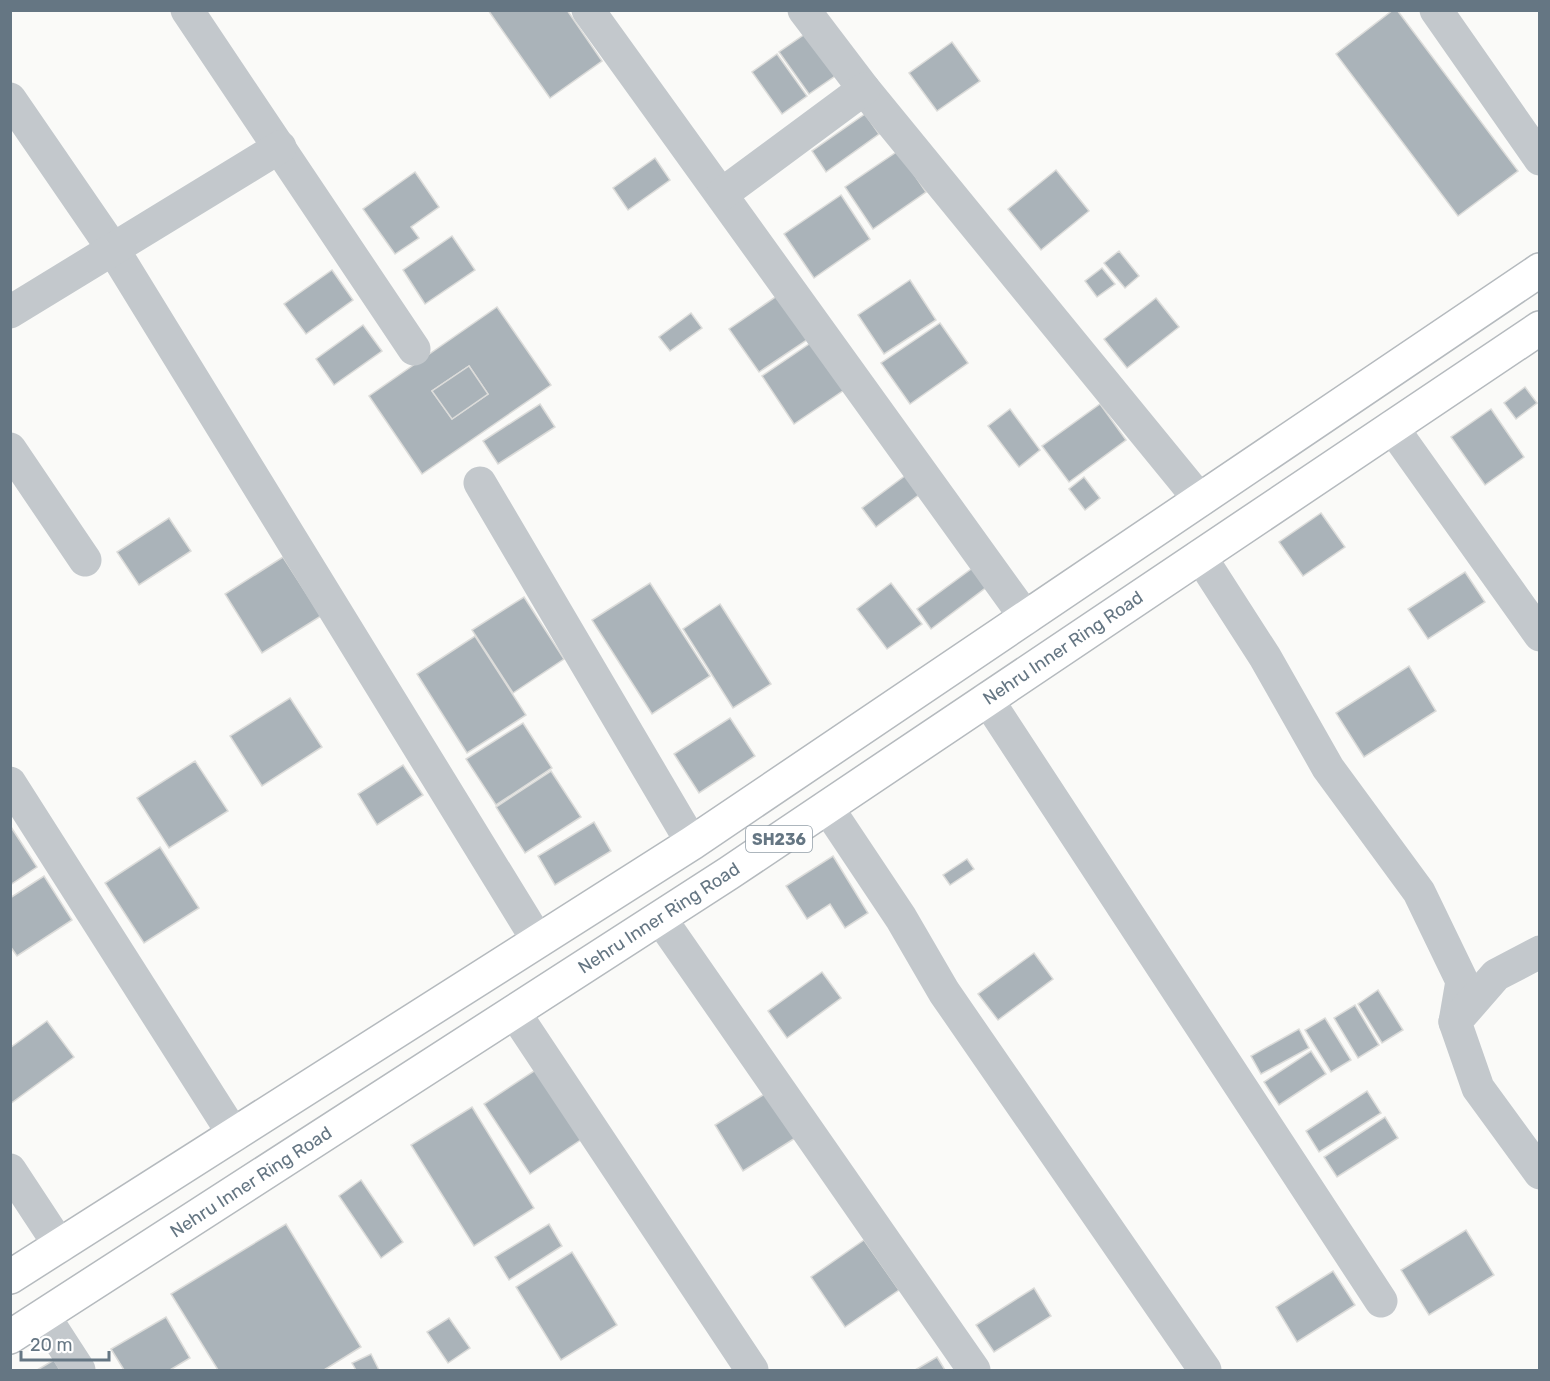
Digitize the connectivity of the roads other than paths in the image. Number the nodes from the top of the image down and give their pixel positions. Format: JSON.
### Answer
{"nodes":[{"id":1,"x":187,"y":10,"type":"edge"},
{"id":2,"x":588,"y":10,"type":"edge"},
{"id":3,"x":804,"y":10,"type":"edge"},
{"id":4,"x":1436,"y":10,"type":"edge"},
{"id":5,"x":864,"y":89,"type":"junction"},
{"id":6,"x":10,"y":99,"type":"edge"},
{"id":7,"x":280,"y":147,"type":"junction"},
{"id":8,"x":1539,"y":159,"type":"edge"},
{"id":9,"x":722,"y":194,"type":"junction"},
{"id":10,"x":113,"y":249,"type":"junction"},
{"id":11,"x":1539,"y":270,"type":"edge"},
{"id":12,"x":10,"y":312,"type":"edge"},
{"id":13,"x":1539,"y":328,"type":"edge"},
{"id":14,"x":414,"y":349,"type":"dead end"},
{"id":15,"x":1392,"y":427,"type":"junction"},
{"id":16,"x":10,"y":449,"type":"edge"},
{"id":17,"x":480,"y":483,"type":"dead end"},
{"id":18,"x":1200,"y":500,"type":"junction"},
{"id":19,"x":1200,"y":556,"type":"junction"},
{"id":20,"x":85,"y":560,"type":"dead end"},
{"id":21,"x":1026,"y":618,"type":"junction"},
{"id":22,"x":1539,"y":635,"type":"edge"},
{"id":23,"x":987,"y":699,"type":"junction"},
{"id":24,"x":10,"y":783,"type":"edge"},
{"id":25,"x":827,"y":807,"type":"junction"},
{"id":26,"x":692,"y":843,"type":"junction"},
{"id":27,"x":660,"y":918,"type":"junction"},
{"id":28,"x":538,"y":941,"type":"junction"},
{"id":29,"x":1539,"y":952,"type":"edge"},
{"id":30,"x":514,"y":1012,"type":"junction"},
{"id":31,"x":1455,"y":1022,"type":"junction"},
{"id":32,"x":234,"y":1135,"type":"junction"},
{"id":33,"x":10,"y":1170,"type":"edge"},
{"id":34,"x":1539,"y":1173,"type":"edge"},
{"id":35,"x":60,"y":1246,"type":"junction"},
{"id":36,"x":10,"y":1277,"type":"edge"},
{"id":37,"x":1381,"y":1301,"type":"dead end"},
{"id":38,"x":44,"y":1316,"type":"junction"},
{"id":39,"x":10,"y":1337,"type":"edge"},
{"id":40,"x":79,"y":1371,"type":"edge"},
{"id":41,"x":752,"y":1371,"type":"edge"},
{"id":42,"x":974,"y":1371,"type":"edge"},
{"id":43,"x":1205,"y":1371,"type":"edge"}],
"edges":[{"from":1,"to":7,"type":"street"},
{"from":2,"to":9,"type":"street"},
{"from":3,"to":5,"type":"street"},
{"from":4,"to":8,"type":"street"},
{"from":5,"to":9,"type":"street"},
{"from":5,"to":18,"type":"street"},
{"from":6,"to":10,"type":"street"},
{"from":7,"to":10,"type":"street"},
{"from":7,"to":14,"type":"street"},
{"from":9,"to":21,"type":"street"},
{"from":10,"to":12,"type":"street"},
{"from":10,"to":28,"type":"street"},
{"from":11,"to":18,"type":"main road","number":"SH236"},
{"from":13,"to":15,"type":"main road","name":"Nehru Inner Ring Road","number":"SH236"},
{"from":15,"to":19,"type":"main road","name":"Nehru Inner Ring Road","number":"SH236"},
{"from":15,"to":22,"type":"street"},
{"from":16,"to":20,"type":"street"},
{"from":17,"to":26,"type":"street"},
{"from":18,"to":21,"type":"main road","number":"SH236"},
{"from":19,"to":23,"type":"main road","name":"Nehru Inner Ring Road","number":"SH236"},
{"from":19,"to":31,"type":"street"},
{"from":21,"to":26,"type":"main road","number":"SH236"},
{"from":23,"to":25,"type":"main road","name":"Nehru Inner Ring Road","number":"SH236"},
{"from":23,"to":37,"type":"street"},
{"from":24,"to":32,"type":"street"},
{"from":25,"to":27,"type":"main road","name":"Nehru Inner Ring Road","number":"SH236"},
{"from":25,"to":43,"type":"street"},
{"from":26,"to":28,"type":"main road","number":"SH236"},
{"from":27,"to":30,"type":"main road","name":"Nehru Inner Ring Road","number":"SH236"},
{"from":27,"to":42,"type":"street"},
{"from":28,"to":32,"type":"main road","number":"SH236"},
{"from":29,"to":31,"type":"street"},
{"from":30,"to":38,"type":"main road","name":"Nehru Inner Ring Road","number":"SH236"},
{"from":30,"to":41,"type":"street"},
{"from":31,"to":34,"type":"street"},
{"from":32,"to":35,"type":"main road","number":"SH236"},
{"from":33,"to":35,"type":"street"},
{"from":35,"to":36,"type":"main road","number":"SH236"},
{"from":38,"to":39,"type":"main road","name":"Nehru Inner Ring Road","number":"SH236"},
{"from":38,"to":40,"type":"street"}]}
